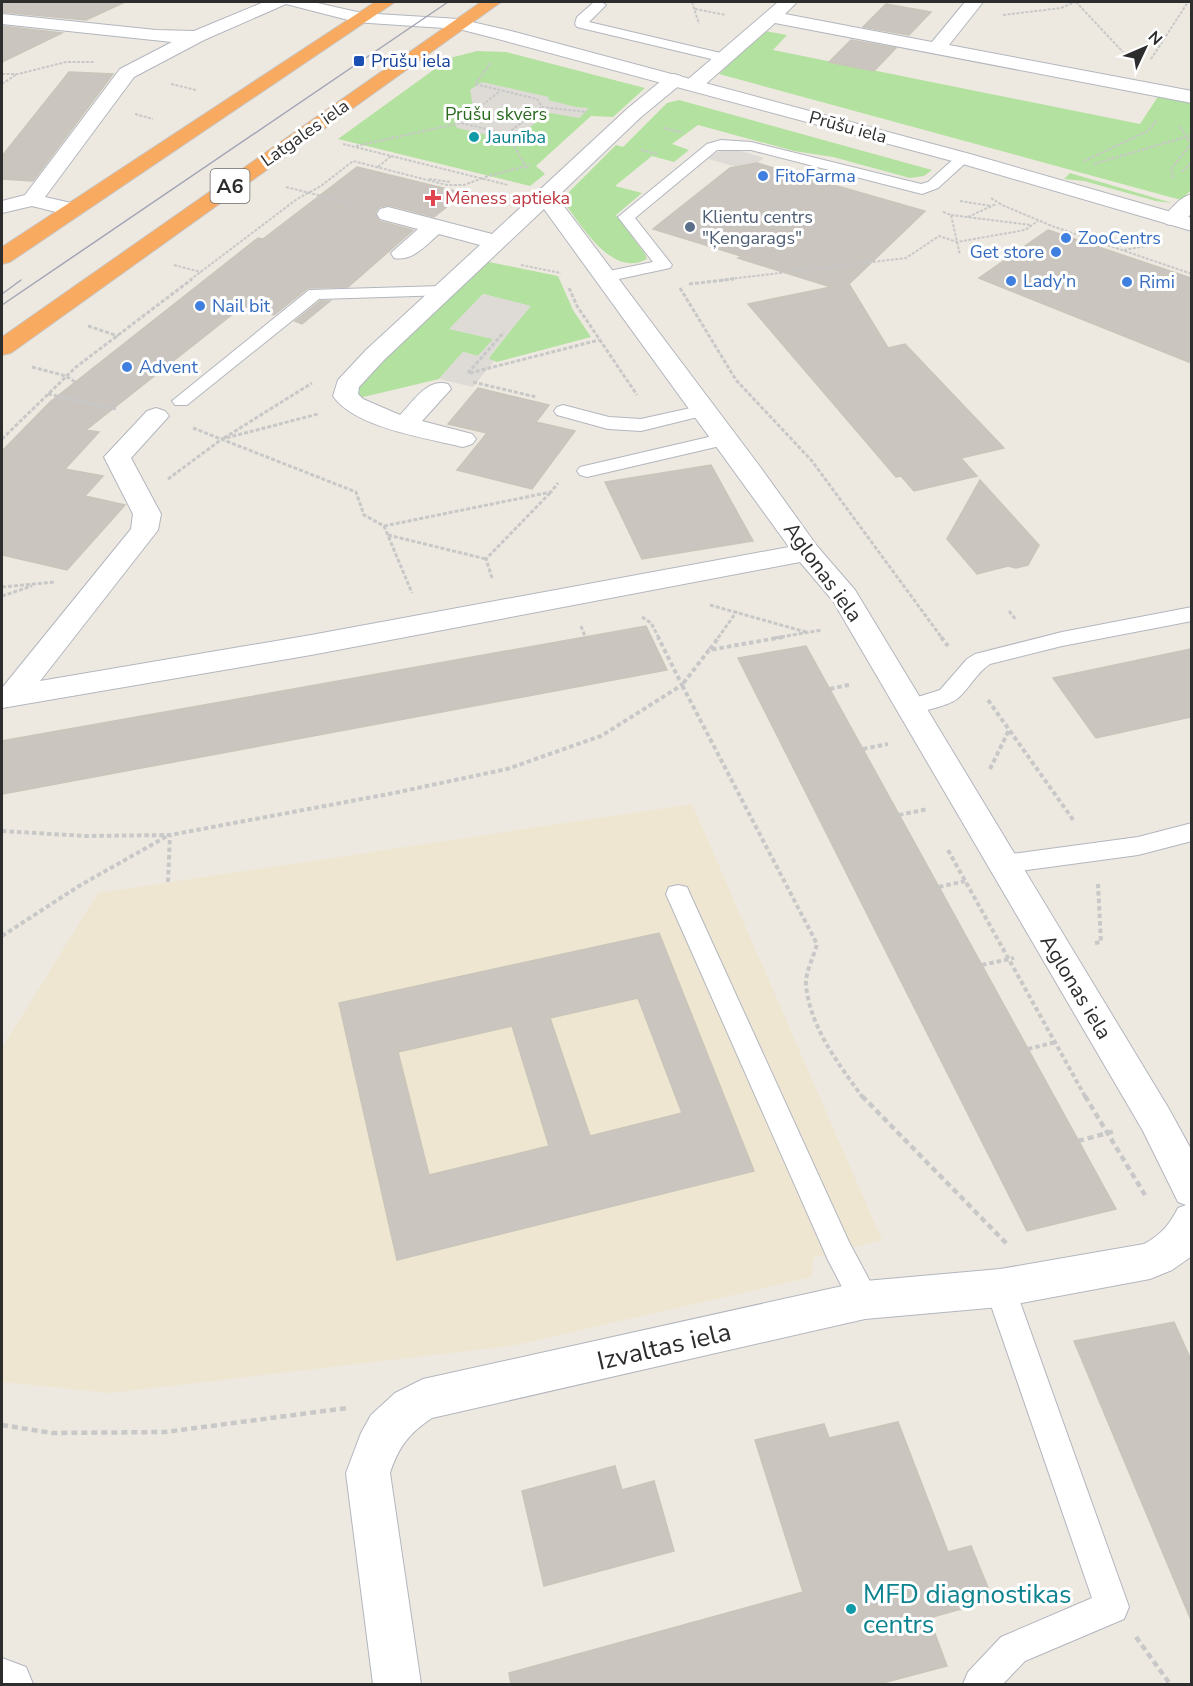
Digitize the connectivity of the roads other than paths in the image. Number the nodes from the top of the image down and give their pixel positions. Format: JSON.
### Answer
{"nodes":[{"id":1,"x":278,"y":2,"type":"edge"},
{"id":2,"x":293,"y":2,"type":"edge"},
{"id":3,"x":386,"y":2,"type":"edge"},
{"id":4,"x":492,"y":2,"type":"edge"},
{"id":5,"x":789,"y":2,"type":"edge"},
{"id":6,"x":974,"y":2,"type":"edge"},
{"id":7,"x":599,"y":5,"type":"dead end"},
{"id":8,"x":2,"y":14,"type":"edge"},
{"id":9,"x":772,"y":17,"type":"junction"},
{"id":10,"x":360,"y":18,"type":"junction"},
{"id":11,"x":2,"y":19,"type":"edge"},
{"id":12,"x":459,"y":24,"type":"junction"},
{"id":13,"x":98,"y":31,"type":"junction"},
{"id":14,"x":197,"y":36,"type":"junction"},
{"id":15,"x":939,"y":47,"type":"junction"},
{"id":16,"x":724,"y":58,"type":"junction"},
{"id":17,"x":684,"y":83,"type":"junction"},
{"id":18,"x":1191,"y":97,"type":"edge"},
{"id":19,"x":963,"y":159,"type":"junction"},
{"id":20,"x":534,"y":192,"type":"junction"},
{"id":21,"x":32,"y":200,"type":"junction"},
{"id":22,"x":1191,"y":201,"type":"edge"},
{"id":23,"x":2,"y":207,"type":"edge"},
{"id":24,"x":72,"y":210,"type":"junction"},
{"id":25,"x":388,"y":214,"type":"road end"},
{"id":26,"x":1183,"y":222,"type":"edge"},
{"id":27,"x":435,"y":226,"type":"junction"},
{"id":28,"x":487,"y":249,"type":"junction"},
{"id":29,"x":402,"y":253,"type":"dead end"},
{"id":30,"x":2,"y":256,"type":"edge"},
{"id":31,"x":605,"y":277,"type":"junction"},
{"id":32,"x":442,"y":291,"type":"junction"},
{"id":33,"x":2,"y":348,"type":"edge"},
{"id":34,"x":439,"y":389,"type":"dead end"},
{"id":35,"x":181,"y":401,"type":"dead end"},
{"id":36,"x":704,"y":410,"type":"junction"},
{"id":37,"x":563,"y":411,"type":"road end"},
{"id":38,"x":156,"y":416,"type":"road end"},
{"id":39,"x":406,"y":423,"type":"junction"},
{"id":40,"x":463,"y":439,"type":"dead end"},
{"id":41,"x":726,"y":439,"type":"junction"},
{"id":42,"x":587,"y":471,"type":"dead end"},
{"id":43,"x":807,"y":552,"type":"junction"},
{"id":44,"x":1191,"y":614,"type":"edge"},
{"id":45,"x":6,"y":698,"type":"edge"},
{"id":46,"x":910,"y":707,"type":"junction"},
{"id":47,"x":1191,"y":832,"type":"edge"},
{"id":48,"x":1004,"y":864,"type":"junction"},
{"id":49,"x":678,"y":894,"type":"dead end"},
{"id":50,"x":1191,"y":1190,"type":"edge"},
{"id":51,"x":1183,"y":1232,"type":"edge"},
{"id":52,"x":1000,"y":1288,"type":"junction"},
{"id":53,"x":865,"y":1300,"type":"junction"},
{"id":54,"x":2,"y":1682,"type":"edge"},
{"id":55,"x":9,"y":1684,"type":"edge"},
{"id":56,"x":397,"y":1684,"type":"edge"},
{"id":57,"x":980,"y":1684,"type":"edge"}],
"edges":[{"from":1,"to":14,"type":"street"},
{"from":2,"to":10,"type":"street","name":"Prūšu iela"},
{"from":3,"to":10,"type":"highway"},
{"from":4,"to":12,"type":"highway","name":"Latgales iela","number":"A6"},
{"from":5,"to":9,"type":"street"},
{"from":6,"to":15,"type":"street"},
{"from":7,"to":16,"type":"lane"},
{"from":8,"to":13,"type":"street"},
{"from":9,"to":15,"type":"street"},
{"from":9,"to":16,"type":"street"},
{"from":10,"to":12,"type":"street","name":"Prūšu iela"},
{"from":10,"to":24,"type":"highway"},
{"from":11,"to":13,"type":"street"},
{"from":12,"to":17,"type":"street","name":"Prūšu iela"},
{"from":12,"to":33,"type":"highway","name":"Latgales iela","number":"A6"},
{"from":13,"to":14,"type":"street"},
{"from":14,"to":21,"type":"street"},
{"from":15,"to":18,"type":"street"},
{"from":16,"to":17,"type":"street"},
{"from":17,"to":19,"type":"street","name":"Prūšu iela"},
{"from":17,"to":20,"type":"street"},
{"from":19,"to":26,"type":"street","name":"Prūšu iela"},
{"from":19,"to":31,"type":"lane"},
{"from":20,"to":28,"type":"street"},
{"from":20,"to":31,"type":"street","name":"Aglonas iela"},
{"from":21,"to":23,"type":"street"},
{"from":21,"to":24,"type":"street"},
{"from":22,"to":26,"type":"street"},
{"from":24,"to":30,"type":"highway"},
{"from":25,"to":27,"type":"street"},
{"from":27,"to":28,"type":"street"},
{"from":27,"to":29,"type":"street"},
{"from":28,"to":32,"type":"street"},
{"from":31,"to":36,"type":"street","name":"Aglonas iela"},
{"from":32,"to":35,"type":"lane"},
{"from":32,"to":39,"type":"street"},
{"from":34,"to":39,"type":"street"},
{"from":36,"to":37,"type":"lane"},
{"from":36,"to":41,"type":"street","name":"Aglonas iela"},
{"from":38,"to":45,"type":"street"},
{"from":39,"to":40,"type":"street"},
{"from":41,"to":42,"type":"lane"},
{"from":41,"to":43,"type":"street","name":"Aglonas iela"},
{"from":43,"to":45,"type":"street"},
{"from":43,"to":46,"type":"street","name":"Aglonas iela"},
{"from":44,"to":46,"type":"lane"},
{"from":46,"to":48,"type":"street","name":"Aglonas iela"},
{"from":47,"to":48,"type":"lane"},
{"from":48,"to":50,"type":"street","name":"Aglonas iela"},
{"from":49,"to":53,"type":"lane"},
{"from":51,"to":52,"type":"street","name":"Izvaltas iela"},
{"from":52,"to":53,"type":"street","name":"Izvaltas iela"},
{"from":52,"to":57,"type":"lane"},
{"from":53,"to":56,"type":"street","name":"Izvaltas iela"},
{"from":54,"to":55,"type":"street"}]}
